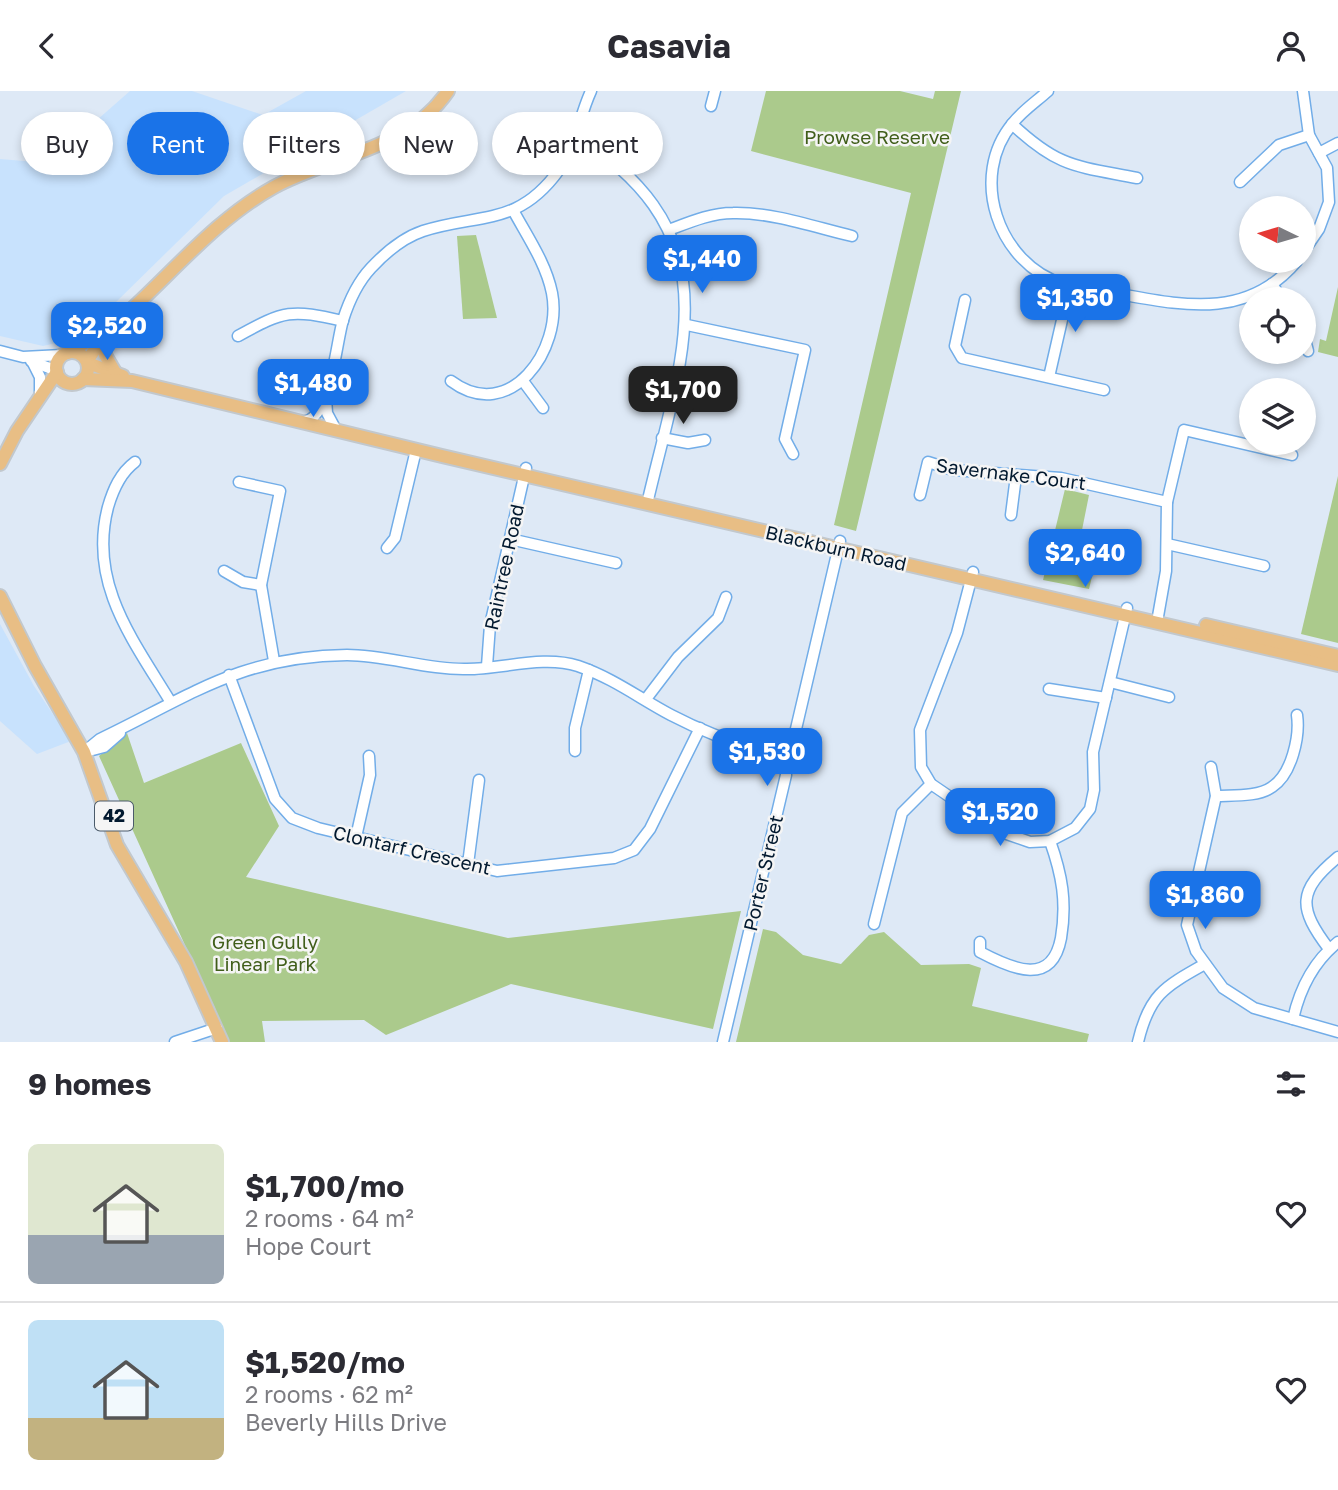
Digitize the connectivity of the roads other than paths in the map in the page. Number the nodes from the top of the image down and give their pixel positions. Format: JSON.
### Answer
{"nodes":[{"id":1,"x":447,"y":91,"type":"edge"},
{"id":2,"x":591,"y":91,"type":"edge"},
{"id":3,"x":715,"y":91,"type":"edge"},
{"id":4,"x":1048,"y":91,"type":"edge"},
{"id":5,"x":1303,"y":91,"type":"edge"},
{"id":6,"x":712,"y":106,"type":"dead end"},
{"id":7,"x":584,"y":112,"type":"edge"},
{"id":8,"x":1012,"y":124,"type":"junction"},
{"id":9,"x":1308,"y":135,"type":"junction"},
{"id":10,"x":1338,"y":143,"type":"edge"},
{"id":11,"x":1319,"y":153,"type":"junction"},
{"id":12,"x":555,"y":175,"type":"edge"},
{"id":13,"x":629,"y":175,"type":"edge"},
{"id":14,"x":1137,"y":178,"type":"dead end"},
{"id":15,"x":1240,"y":182,"type":"dead end"},
{"id":16,"x":513,"y":210,"type":"junction"},
{"id":17,"x":669,"y":230,"type":"junction"},
{"id":18,"x":1316,"y":233,"type":"edge"},
{"id":19,"x":852,"y":236,"type":"dead end"},
{"id":20,"x":1284,"y":273,"type":"edge"},
{"id":21,"x":1272,"y":284,"type":"junction"},
{"id":22,"x":1070,"y":285,"type":"junction"},
{"id":23,"x":1274,"y":287,"type":"edge"},
{"id":24,"x":965,"y":300,"type":"dead end"},
{"id":25,"x":343,"y":321,"type":"junction"},
{"id":26,"x":687,"y":325,"type":"junction"},
{"id":27,"x":107,"y":333,"type":"junction"},
{"id":28,"x":238,"y":336,"type":"dead end"},
{"id":29,"x":0,"y":351,"type":"edge"},
{"id":30,"x":64,"y":354,"type":"junction"},
{"id":31,"x":23,"y":357,"type":"junction"},
{"id":32,"x":87,"y":362,"type":"junction"},
{"id":33,"x":33,"y":363,"type":"junction"},
{"id":34,"x":57,"y":372,"type":"junction"},
{"id":35,"x":115,"y":372,"type":"junction"},
{"id":36,"x":1049,"y":377,"type":"junction"},
{"id":37,"x":132,"y":381,"type":"junction"},
{"id":38,"x":452,"y":381,"type":"dead end"},
{"id":39,"x":523,"y":381,"type":"junction"},
{"id":40,"x":77,"y":382,"type":"junction"},
{"id":41,"x":1104,"y":390,"type":"dead end"},
{"id":42,"x":326,"y":398,"type":"junction"},
{"id":43,"x":36,"y":405,"type":"junction"},
{"id":44,"x":543,"y":408,"type":"dead end"},
{"id":45,"x":306,"y":421,"type":"junction"},
{"id":46,"x":335,"y":428,"type":"junction"},
{"id":47,"x":662,"y":438,"type":"junction"},
{"id":48,"x":705,"y":440,"type":"dead end"},
{"id":49,"x":1239,"y":443,"type":"edge"},
{"id":50,"x":416,"y":450,"type":"junction"},
{"id":51,"x":793,"y":454,"type":"dead end"},
{"id":52,"x":135,"y":462,"type":"dead end"},
{"id":53,"x":0,"y":464,"type":"edge"},
{"id":54,"x":525,"y":472,"type":"junction"},
{"id":55,"x":1016,"y":476,"type":"junction"},
{"id":56,"x":239,"y":482,"type":"dead end"},
{"id":57,"x":920,"y":495,"type":"dead end"},
{"id":58,"x":648,"y":500,"type":"junction"},
{"id":59,"x":1167,"y":502,"type":"junction"},
{"id":60,"x":1011,"y":515,"type":"dead end"},
{"id":61,"x":510,"y":539,"type":"junction"},
{"id":62,"x":1167,"y":544,"type":"junction"},
{"id":63,"x":839,"y":545,"type":"junction"},
{"id":64,"x":387,"y":548,"type":"dead end"},
{"id":65,"x":616,"y":563,"type":"dead end"},
{"id":66,"x":1264,"y":566,"type":"dead end"},
{"id":67,"x":224,"y":571,"type":"dead end"},
{"id":68,"x":972,"y":576,"type":"junction"},
{"id":69,"x":261,"y":585,"type":"junction"},
{"id":70,"x":0,"y":596,"type":"edge"},
{"id":71,"x":726,"y":597,"type":"dead end"},
{"id":72,"x":1126,"y":612,"type":"junction"},
{"id":73,"x":1158,"y":619,"type":"junction"},
{"id":74,"x":1338,"y":656,"type":"edge"},
{"id":75,"x":274,"y":661,"type":"junction"},
{"id":76,"x":1338,"y":665,"type":"edge"},
{"id":77,"x":487,"y":666,"type":"junction"},
{"id":78,"x":589,"y":670,"type":"junction"},
{"id":79,"x":229,"y":675,"type":"junction"},
{"id":80,"x":1110,"y":682,"type":"junction"},
{"id":81,"x":1049,"y":689,"type":"dead end"},
{"id":82,"x":1106,"y":698,"type":"junction"},
{"id":83,"x":1169,"y":698,"type":"dead end"},
{"id":84,"x":646,"y":699,"type":"junction"},
{"id":85,"x":170,"y":701,"type":"junction"},
{"id":86,"x":1297,"y":715,"type":"dead end"},
{"id":87,"x":700,"y":728,"type":"junction"},
{"id":88,"x":89,"y":750,"type":"junction"},
{"id":89,"x":575,"y":751,"type":"dead end"},
{"id":90,"x":369,"y":756,"type":"dead end"},
{"id":91,"x":785,"y":757,"type":"junction"},
{"id":92,"x":1211,"y":767,"type":"dead end"},
{"id":93,"x":479,"y":780,"type":"dead end"},
{"id":94,"x":931,"y":784,"type":"junction"},
{"id":95,"x":1216,"y":796,"type":"junction"},
{"id":96,"x":356,"y":837,"type":"junction"},
{"id":97,"x":1050,"y":841,"type":"junction"},
{"id":98,"x":1338,"y":857,"type":"edge"},
{"id":99,"x":468,"y":864,"type":"junction"},
{"id":100,"x":874,"y":923,"type":"dead end"},
{"id":101,"x":980,"y":942,"type":"dead end"},
{"id":102,"x":1338,"y":942,"type":"edge"},
{"id":103,"x":1329,"y":949,"type":"junction"},
{"id":104,"x":1205,"y":964,"type":"junction"},
{"id":105,"x":1293,"y":1019,"type":"junction"},
{"id":106,"x":1338,"y":1032,"type":"edge"},
{"id":107,"x":213,"y":1034,"type":"edge"},
{"id":108,"x":174,"y":1042,"type":"edge"},
{"id":109,"x":222,"y":1042,"type":"edge"},
{"id":110,"x":723,"y":1042,"type":"edge"},
{"id":111,"x":1138,"y":1042,"type":"edge"},
{"id":112,"x":1335,"y":1042,"type":"edge"}],
"edges":[{"from":1,"to":27,"type":"main road"},
{"from":2,"to":7,"type":"street"},
{"from":3,"to":6,"type":"street"},
{"from":4,"to":8,"type":"street"},
{"from":5,"to":9,"type":"street"},
{"from":8,"to":14,"type":"street"},
{"from":8,"to":22,"type":"street"},
{"from":9,"to":11,"type":"street"},
{"from":9,"to":15,"type":"street"},
{"from":10,"to":11,"type":"street"},
{"from":11,"to":18,"type":"street"},
{"from":12,"to":16,"type":"street"},
{"from":13,"to":17,"type":"street"},
{"from":16,"to":25,"type":"street"},
{"from":16,"to":39,"type":"street"},
{"from":17,"to":19,"type":"street"},
{"from":17,"to":26,"type":"street"},
{"from":20,"to":21,"type":"street"},
{"from":21,"to":22,"type":"street"},
{"from":21,"to":23,"type":"street"},
{"from":22,"to":36,"type":"street"},
{"from":24,"to":36,"type":"street"},
{"from":25,"to":28,"type":"street"},
{"from":25,"to":42,"type":"street"},
{"from":26,"to":47,"type":"street"},
{"from":26,"to":51,"type":"street"},
{"from":27,"to":30,"type":"main road"},
{"from":27,"to":32,"type":"main road"},
{"from":27,"to":35,"type":"main road"},
{"from":29,"to":31,"type":"street"},
{"from":30,"to":31,"type":"street"},
{"from":30,"to":32,"type":"main road"},
{"from":30,"to":34,"type":"main road"},
{"from":31,"to":33,"type":"street"},
{"from":32,"to":35,"type":"main road","name":"Blackburn Road"},
{"from":32,"to":40,"type":"main road"},
{"from":33,"to":34,"type":"street"},
{"from":33,"to":43,"type":"street"},
{"from":34,"to":40,"type":"main road"},
{"from":34,"to":43,"type":"main road"},
{"from":35,"to":37,"type":"main road","name":"Blackburn Road"},
{"from":36,"to":41,"type":"street"},
{"from":37,"to":40,"type":"main road","name":"Blackburn Road"},
{"from":37,"to":45,"type":"main road","name":"Blackburn Road"},
{"from":38,"to":39,"type":"street"},
{"from":39,"to":44,"type":"street"},
{"from":40,"to":43,"type":"main road"},
{"from":42,"to":45,"type":"street"},
{"from":42,"to":46,"type":"street"},
{"from":43,"to":53,"type":"main road"},
{"from":45,"to":46,"type":"main road","name":"Blackburn Road"},
{"from":46,"to":50,"type":"main road","name":"Blackburn Road"},
{"from":46,"to":54,"type":"main road","name":"Blackburn Road"},
{"from":47,"to":48,"type":"street"},
{"from":47,"to":58,"type":"street"},
{"from":49,"to":59,"type":"street"},
{"from":50,"to":54,"type":"main road","name":"Blackburn Road"},
{"from":50,"to":64,"type":"street"},
{"from":52,"to":85,"type":"street"},
{"from":54,"to":58,"type":"main road","name":"Blackburn Road"},
{"from":54,"to":61,"type":"street","name":"Raintree Road"},
{"from":55,"to":57,"type":"street","name":"Savernake Court"},
{"from":55,"to":59,"type":"street","name":"Savernake Court"},
{"from":55,"to":60,"type":"street"},
{"from":56,"to":69,"type":"street"},
{"from":58,"to":63,"type":"main road","name":"Blackburn Road"},
{"from":59,"to":62,"type":"street"},
{"from":61,"to":65,"type":"street"},
{"from":61,"to":77,"type":"street","name":"Raintree Road"},
{"from":62,"to":66,"type":"street"},
{"from":62,"to":73,"type":"street"},
{"from":63,"to":68,"type":"main road","name":"Blackburn Road"},
{"from":63,"to":91,"type":"street","name":"Porter Street"},
{"from":67,"to":69,"type":"street"},
{"from":68,"to":72,"type":"main road","name":"Blackburn Road"},
{"from":68,"to":94,"type":"street"},
{"from":69,"to":75,"type":"street"},
{"from":70,"to":88,"type":"main road","number":"42"},
{"from":71,"to":84,"type":"street"},
{"from":72,"to":73,"type":"main road","name":"Blackburn Road"},
{"from":72,"to":80,"type":"street"},
{"from":73,"to":74,"type":"main road","name":"Blackburn Road"},
{"from":73,"to":76,"type":"main road","name":"Blackburn Road"},
{"from":75,"to":77,"type":"street"},
{"from":75,"to":79,"type":"street"},
{"from":77,"to":78,"type":"street"},
{"from":78,"to":84,"type":"street"},
{"from":78,"to":89,"type":"street"},
{"from":79,"to":85,"type":"street"},
{"from":79,"to":96,"type":"street","name":"Clontarf Crescent"},
{"from":80,"to":82,"type":"street"},
{"from":80,"to":83,"type":"street"},
{"from":81,"to":82,"type":"street"},
{"from":82,"to":97,"type":"street"},
{"from":84,"to":87,"type":"street"},
{"from":85,"to":88,"type":"street"},
{"from":86,"to":95,"type":"street"},
{"from":87,"to":91,"type":"street"},
{"from":87,"to":99,"type":"street","name":"Clontarf Crescent"},
{"from":88,"to":107,"type":"main road","number":"42"},
{"from":90,"to":96,"type":"street"},
{"from":91,"to":110,"type":"street","name":"Porter Street"},
{"from":92,"to":95,"type":"street"},
{"from":93,"to":99,"type":"street"},
{"from":94,"to":97,"type":"street"},
{"from":94,"to":100,"type":"street"},
{"from":95,"to":104,"type":"street"},
{"from":96,"to":99,"type":"street","name":"Clontarf Crescent"},
{"from":97,"to":101,"type":"street"},
{"from":98,"to":103,"type":"street"},
{"from":102,"to":103,"type":"street"},
{"from":103,"to":105,"type":"street"},
{"from":104,"to":105,"type":"street"},
{"from":104,"to":111,"type":"street"},
{"from":105,"to":106,"type":"street"},
{"from":106,"to":112,"type":"street"},
{"from":107,"to":108,"type":"street"},
{"from":107,"to":109,"type":"main road","number":"42"}]}
